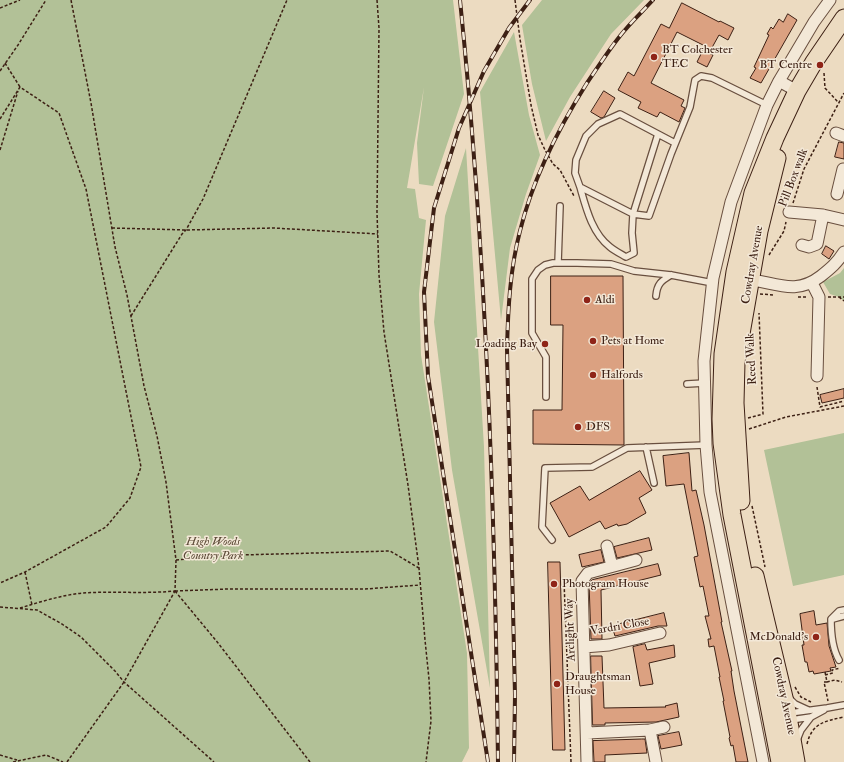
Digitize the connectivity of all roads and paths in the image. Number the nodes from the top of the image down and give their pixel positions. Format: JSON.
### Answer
{"nodes":[{"id":1,"x":20,"y":0,"type":"edge"},
{"id":2,"x":41,"y":0,"type":"edge"},
{"id":3,"x":71,"y":0,"type":"edge"},
{"id":4,"x":288,"y":0,"type":"edge"},
{"id":5,"x":376,"y":0,"type":"edge"},
{"id":6,"x":830,"y":0,"type":"edge"},
{"id":7,"x":45,"y":1,"type":"edge"},
{"id":8,"x":0,"y":8,"type":"edge"},
{"id":9,"x":844,"y":18,"type":"edge"},
{"id":10,"x":5,"y":63,"type":"junction"},
{"id":11,"x":0,"y":71,"type":"edge"},
{"id":12,"x":824,"y":73,"type":"dead end"},
{"id":13,"x":779,"y":81,"type":"junction"},
{"id":14,"x":20,"y":87,"type":"junction"},
{"id":15,"x":797,"y":91,"type":"junction"},
{"id":16,"x":844,"y":93,"type":"edge"},
{"id":17,"x":838,"y":102,"type":"junction"},
{"id":18,"x":767,"y":105,"type":"junction"},
{"id":19,"x":0,"y":119,"type":"edge"},
{"id":20,"x":658,"y":134,"type":"junction"},
{"id":21,"x":757,"y":134,"type":"junction"},
{"id":22,"x":775,"y":138,"type":"junction"},
{"id":23,"x":675,"y":143,"type":"junction"},
{"id":24,"x":0,"y":150,"type":"edge"},
{"id":25,"x":842,"y":177,"type":"edge"},
{"id":26,"x":580,"y":187,"type":"junction"},
{"id":27,"x":837,"y":194,"type":"dead end"},
{"id":28,"x":560,"y":206,"type":"dead end"},
{"id":29,"x":789,"y":212,"type":"junction"},
{"id":30,"x":633,"y":214,"type":"junction"},
{"id":31,"x":823,"y":215,"type":"junction"},
{"id":32,"x":844,"y":220,"type":"edge"},
{"id":33,"x":112,"y":228,"type":"junction"},
{"id":34,"x":186,"y":230,"type":"junction"},
{"id":35,"x":378,"y":234,"type":"junction"},
{"id":36,"x":802,"y":245,"type":"dead end"},
{"id":37,"x":844,"y":252,"type":"edge"},
{"id":38,"x":766,"y":260,"type":"dead end"},
{"id":39,"x":558,"y":263,"type":"junction"},
{"id":40,"x":671,"y":274,"type":"junction"},
{"id":41,"x":733,"y":279,"type":"junction"},
{"id":42,"x":712,"y":283,"type":"junction"},
{"id":43,"x":812,"y":283,"type":"junction"},
{"id":44,"x":756,"y":285,"type":"junction"},
{"id":45,"x":656,"y":296,"type":"dead end"},
{"id":46,"x":779,"y":296,"type":"dead end"},
{"id":47,"x":794,"y":297,"type":"dead end"},
{"id":48,"x":819,"y":297,"type":"junction"},
{"id":49,"x":839,"y":297,"type":"junction"},
{"id":50,"x":844,"y":297,"type":"edge"},
{"id":51,"x":844,"y":301,"type":"edge"},
{"id":52,"x":758,"y":309,"type":"dead end"},
{"id":53,"x":131,"y":316,"type":"junction"},
{"id":54,"x":817,"y":381,"type":"joint"},
{"id":55,"x":705,"y":383,"type":"junction"},
{"id":56,"x":687,"y":384,"type":"dead end"},
{"id":57,"x":546,"y":397,"type":"dead end"},
{"id":58,"x":844,"y":401,"type":"edge"},
{"id":59,"x":844,"y":406,"type":"edge"},
{"id":60,"x":748,"y":418,"type":"dead end"},
{"id":61,"x":747,"y":429,"type":"dead end"},
{"id":62,"x":722,"y":444,"type":"junction"},
{"id":63,"x":646,"y":447,"type":"junction"},
{"id":64,"x":654,"y":483,"type":"dead end"},
{"id":65,"x":752,"y":501,"type":"dead end"},
{"id":66,"x":552,"y":540,"type":"dead end"},
{"id":67,"x":607,"y":546,"type":"dead end"},
{"id":68,"x":176,"y":560,"type":"junction"},
{"id":69,"x":636,"y":560,"type":"dead end"},
{"id":70,"x":612,"y":566,"type":"junction"},
{"id":71,"x":764,"y":567,"type":"dead end"},
{"id":72,"x":419,"y":568,"type":"junction"},
{"id":73,"x":25,"y":572,"type":"junction"},
{"id":74,"x":582,"y":580,"type":"junction"},
{"id":75,"x":0,"y":583,"type":"edge"},
{"id":76,"x":420,"y":585,"type":"junction"},
{"id":77,"x":175,"y":591,"type":"junction"},
{"id":78,"x":32,"y":605,"type":"junction"},
{"id":79,"x":0,"y":607,"type":"edge"},
{"id":80,"x":20,"y":608,"type":"junction"},
{"id":81,"x":844,"y":610,"type":"edge"},
{"id":82,"x":844,"y":616,"type":"edge"},
{"id":83,"x":831,"y":619,"type":"junction"},
{"id":84,"x":654,"y":638,"type":"dead end"},
{"id":85,"x":584,"y":647,"type":"junction"},
{"id":86,"x":839,"y":660,"type":"dead end"},
{"id":87,"x":840,"y":668,"type":"dead end"},
{"id":88,"x":825,"y":672,"type":"dead end"},
{"id":89,"x":825,"y":675,"type":"junction"},
{"id":90,"x":124,"y":682,"type":"junction"},
{"id":91,"x":827,"y":682,"type":"junction"},
{"id":92,"x":842,"y":682,"type":"dead end"},
{"id":93,"x":788,"y":689,"type":"junction"},
{"id":94,"x":833,"y":702,"type":"dead end"},
{"id":95,"x":815,"y":705,"type":"dead end"},
{"id":96,"x":844,"y":705,"type":"edge"},
{"id":97,"x":827,"y":708,"type":"junction"},
{"id":98,"x":808,"y":710,"type":"junction"},
{"id":99,"x":811,"y":717,"type":"junction"},
{"id":100,"x":844,"y":718,"type":"edge"},
{"id":101,"x":782,"y":719,"type":"junction"},
{"id":102,"x":664,"y":727,"type":"dead end"},
{"id":103,"x":650,"y":730,"type":"junction"},
{"id":104,"x":587,"y":732,"type":"junction"},
{"id":105,"x":798,"y":752,"type":"edge"},
{"id":106,"x":0,"y":755,"type":"edge"},
{"id":107,"x":18,"y":761,"type":"junction"},
{"id":108,"x":13,"y":762,"type":"edge"},
{"id":109,"x":63,"y":762,"type":"edge"},
{"id":110,"x":66,"y":762,"type":"edge"},
{"id":111,"x":214,"y":762,"type":"edge"},
{"id":112,"x":310,"y":762,"type":"edge"},
{"id":113,"x":426,"y":762,"type":"edge"},
{"id":114,"x":571,"y":762,"type":"edge"},
{"id":115,"x":588,"y":762,"type":"edge"},
{"id":116,"x":656,"y":762,"type":"edge"},
{"id":117,"x":763,"y":762,"type":"edge"},
{"id":118,"x":780,"y":762,"type":"edge"}],
"edges":[{"from":1,"to":8,"type":"path"},
{"from":2,"to":7,"type":"path"},
{"from":3,"to":33,"type":"path"},
{"from":4,"to":34,"type":"path"},
{"from":5,"to":35,"type":"path"},
{"from":6,"to":13,"type":"street","name":"Cowdray Avenue"},
{"from":7,"to":10,"type":"path"},
{"from":9,"to":15,"type":"main road","name":"Cowdray Avenue"},
{"from":10,"to":11,"type":"path"},
{"from":10,"to":14,"type":"path"},
{"from":12,"to":17,"type":"path"},
{"from":13,"to":15,"type":"street"},
{"from":13,"to":18,"type":"street","name":"Cowdray Avenue"},
{"from":14,"to":19,"type":"path"},
{"from":14,"to":24,"type":"path"},
{"from":14,"to":73,"type":"path"},
{"from":15,"to":22,"type":"main road","name":"Cowdray Avenue"},
{"from":15,"to":44,"type":"main road","name":"Cowdray Avenue"},
{"from":16,"to":17,"type":"path","name":"Pill Box walk"},
{"from":17,"to":29,"type":"path","name":"Pill Box walk"},
{"from":18,"to":21,"type":"street","name":"Cowdray Avenue"},
{"from":18,"to":23,"type":"lane"},
{"from":20,"to":23,"type":"lane"},
{"from":20,"to":26,"type":"lane"},
{"from":20,"to":30,"type":"lane"},
{"from":21,"to":22,"type":"street"},
{"from":21,"to":42,"type":"street","name":"Cowdray Avenue"},
{"from":22,"to":41,"type":"main road","name":"Cowdray Avenue"},
{"from":23,"to":30,"type":"lane"},
{"from":25,"to":27,"type":"street"},
{"from":26,"to":30,"type":"lane"},
{"from":26,"to":30,"type":"lane"},
{"from":28,"to":39,"type":"lane"},
{"from":29,"to":31,"type":"street"},
{"from":29,"to":38,"type":"path","name":"Pill Box walk"},
{"from":31,"to":32,"type":"street"},
{"from":31,"to":36,"type":"street"},
{"from":33,"to":34,"type":"path"},
{"from":33,"to":53,"type":"path"},
{"from":34,"to":35,"type":"path"},
{"from":34,"to":53,"type":"path"},
{"from":35,"to":72,"type":"path"},
{"from":37,"to":43,"type":"street"},
{"from":39,"to":40,"type":"lane"},
{"from":39,"to":57,"type":"lane"},
{"from":40,"to":42,"type":"lane"},
{"from":40,"to":45,"type":"lane"},
{"from":41,"to":44,"type":"street"},
{"from":41,"to":62,"type":"main road","name":"Cowdray Avenue"},
{"from":42,"to":55,"type":"street","name":"Cowdray Avenue"},
{"from":43,"to":44,"type":"street"},
{"from":43,"to":48,"type":"street"},
{"from":44,"to":46,"type":"path"},
{"from":44,"to":62,"type":"main road","name":"Cowdray Avenue"},
{"from":47,"to":48,"type":"path"},
{"from":48,"to":49,"type":"path"},
{"from":48,"to":54,"type":"street"},
{"from":49,"to":50,"type":"path"},
{"from":49,"to":51,"type":"path"},
{"from":52,"to":60,"type":"path","name":"Reed Walk"},
{"from":53,"to":68,"type":"path"},
{"from":54,"to":58,"type":"path"},
{"from":55,"to":56,"type":"lane"},
{"from":55,"to":62,"type":"street","name":"Cowdray Avenue"},
{"from":59,"to":61,"type":"path"},
{"from":62,"to":63,"type":"lane"},
{"from":62,"to":93,"type":"main road","name":"Cowdray Avenue"},
{"from":62,"to":101,"type":"main road","name":"Cowdray Avenue"},
{"from":62,"to":117,"type":"street","name":"Cowdray Avenue"},
{"from":63,"to":64,"type":"lane"},
{"from":63,"to":66,"type":"lane"},
{"from":65,"to":71,"type":"path"},
{"from":67,"to":70,"type":"street"},
{"from":68,"to":72,"type":"path"},
{"from":68,"to":77,"type":"path"},
{"from":69,"to":70,"type":"street"},
{"from":70,"to":74,"type":"street"},
{"from":72,"to":76,"type":"path"},
{"from":73,"to":75,"type":"path"},
{"from":73,"to":78,"type":"path"},
{"from":74,"to":85,"type":"street","name":"Arclight Way"},
{"from":74,"to":114,"type":"path"},
{"from":76,"to":77,"type":"path"},
{"from":76,"to":113,"type":"path"},
{"from":77,"to":78,"type":"path"},
{"from":77,"to":90,"type":"path"},
{"from":77,"to":112,"type":"path"},
{"from":78,"to":80,"type":"path"},
{"from":79,"to":80,"type":"path"},
{"from":80,"to":90,"type":"path"},
{"from":81,"to":83,"type":"lane"},
{"from":82,"to":83,"type":"lane"},
{"from":83,"to":86,"type":"lane"},
{"from":84,"to":85,"type":"street","name":"Vardri Close"},
{"from":85,"to":104,"type":"street","name":"Arclight Way"},
{"from":87,"to":89,"type":"path"},
{"from":88,"to":89,"type":"path"},
{"from":89,"to":91,"type":"path"},
{"from":90,"to":110,"type":"path"},
{"from":90,"to":111,"type":"path"},
{"from":91,"to":92,"type":"path"},
{"from":91,"to":94,"type":"path"},
{"from":93,"to":95,"type":"path"},
{"from":93,"to":98,"type":"lane"},
{"from":93,"to":101,"type":"main road","name":"Cowdray Avenue"},
{"from":96,"to":97,"type":"lane"},
{"from":97,"to":98,"type":"lane"},
{"from":97,"to":99,"type":"lane"},
{"from":98,"to":101,"type":"lane"},
{"from":99,"to":101,"type":"lane"},
{"from":99,"to":105,"type":"lane"},
{"from":100,"to":105,"type":"path"},
{"from":101,"to":105,"type":"main road","name":"Cowdray Avenue"},
{"from":101,"to":118,"type":"main road","name":"Cowdray Avenue"},
{"from":102,"to":103,"type":"street"},
{"from":103,"to":104,"type":"street"},
{"from":103,"to":116,"type":"street"},
{"from":104,"to":115,"type":"street","name":"Arclight Way"},
{"from":106,"to":107,"type":"path"},
{"from":107,"to":108,"type":"path"},
{"from":107,"to":109,"type":"path"}]}
